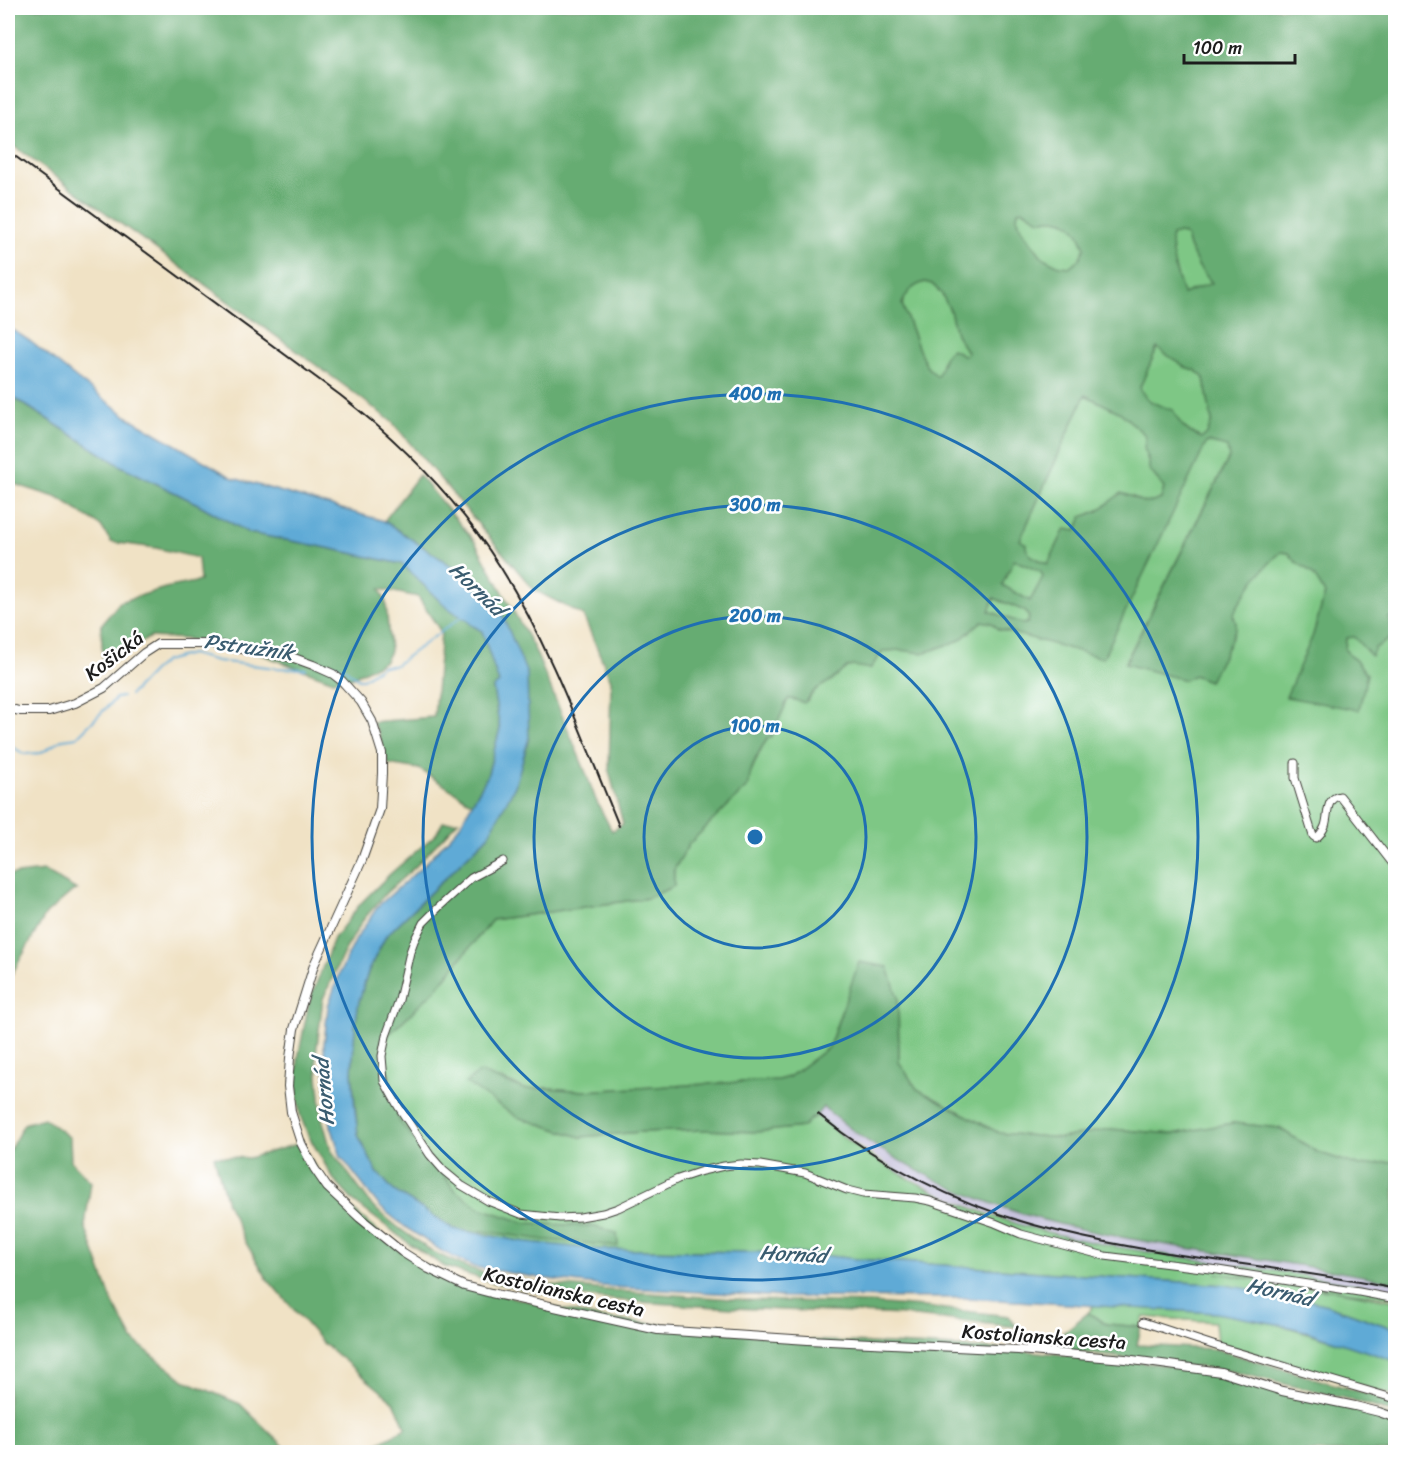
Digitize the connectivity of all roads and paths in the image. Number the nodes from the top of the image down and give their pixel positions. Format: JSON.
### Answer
{"nodes":[{"id":1,"x":313,"y":665,"type":"joint"},
{"id":2,"x":8,"y":708,"type":"edge"},
{"id":3,"x":1295,"y":763,"type":"dead end"},
{"id":4,"x":503,"y":861,"type":"dead end"},
{"id":5,"x":1395,"y":868,"type":"edge"},
{"id":6,"x":1395,"y":1299,"type":"edge"},
{"id":7,"x":1143,"y":1322,"type":"dead end"},
{"id":8,"x":1395,"y":1399,"type":"edge"},
{"id":9,"x":1395,"y":1418,"type":"edge"}],
"edges":[{"from":1,"to":2,"type":"street","name":"Košická"},
{"from":1,"to":9,"type":"street","name":"Kostolianska cesta"},
{"from":3,"to":5,"type":"street"},
{"from":4,"to":6,"type":"street"},
{"from":7,"to":8,"type":"street"}]}
